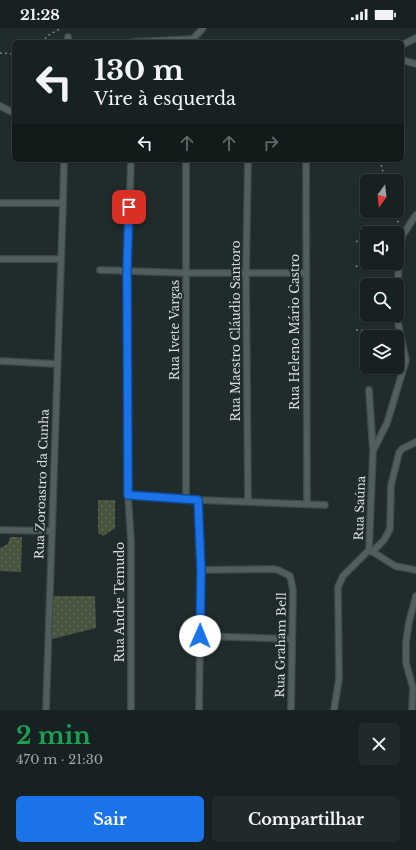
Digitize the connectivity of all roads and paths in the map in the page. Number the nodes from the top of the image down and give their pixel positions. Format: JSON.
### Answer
{"nodes":[{"id":1,"x":61,"y":28,"type":"edge"},
{"id":2,"x":203,"y":28,"type":"edge"},
{"id":3,"x":416,"y":38,"type":"edge"},
{"id":4,"x":43,"y":40,"type":"edge"},
{"id":5,"x":192,"y":40,"type":"edge"},
{"id":6,"x":404,"y":44,"type":"edge"},
{"id":7,"x":0,"y":53,"type":"edge"},
{"id":8,"x":12,"y":54,"type":"edge"},
{"id":9,"x":404,"y":61,"type":"edge"},
{"id":10,"x":416,"y":64,"type":"edge"},
{"id":11,"x":0,"y":106,"type":"edge"},
{"id":12,"x":12,"y":112,"type":"edge"},
{"id":13,"x":64,"y":162,"type":"edge"},
{"id":14,"x":131,"y":162,"type":"edge"},
{"id":15,"x":186,"y":162,"type":"edge"},
{"id":16,"x":248,"y":162,"type":"edge"},
{"id":17,"x":306,"y":162,"type":"edge"},
{"id":18,"x":380,"y":162,"type":"edge"},
{"id":19,"x":383,"y":174,"type":"edge"},
{"id":20,"x":0,"y":203,"type":"edge"},
{"id":21,"x":63,"y":203,"type":"junction"},
{"id":22,"x":416,"y":215,"type":"edge"},
{"id":23,"x":404,"y":233,"type":"edge"},
{"id":24,"x":356,"y":241,"type":"dead end"},
{"id":25,"x":360,"y":243,"type":"edge"},
{"id":26,"x":0,"y":258,"type":"edge"},
{"id":27,"x":61,"y":259,"type":"junction"},
{"id":28,"x":360,"y":263,"type":"edge"},
{"id":29,"x":356,"y":267,"type":"dead end"},
{"id":30,"x":100,"y":270,"type":"dead end"},
{"id":31,"x":127,"y":270,"type":"junction"},
{"id":32,"x":399,"y":270,"type":"edge"},
{"id":33,"x":186,"y":273,"type":"junction"},
{"id":34,"x":246,"y":273,"type":"junction"},
{"id":35,"x":306,"y":273,"type":"junction"},
{"id":36,"x":356,"y":330,"type":"dead end"},
{"id":37,"x":360,"y":330,"type":"edge"},
{"id":38,"x":400,"y":330,"type":"edge"},
{"id":39,"x":404,"y":351,"type":"edge"},
{"id":40,"x":0,"y":361,"type":"edge"},
{"id":41,"x":57,"y":364,"type":"junction"},
{"id":42,"x":404,"y":367,"type":"edge"},
{"id":43,"x":402,"y":374,"type":"edge"},
{"id":44,"x":369,"y":390,"type":"dead end"},
{"id":45,"x":416,"y":442,"type":"edge"},
{"id":46,"x":373,"y":451,"type":"junction"},
{"id":47,"x":128,"y":495,"type":"junction"},
{"id":48,"x":186,"y":499,"type":"junction"},
{"id":49,"x":198,"y":500,"type":"junction"},
{"id":50,"x":248,"y":502,"type":"junction"},
{"id":51,"x":307,"y":503,"type":"junction"},
{"id":52,"x":325,"y":504,"type":"dead end"},
{"id":53,"x":0,"y":530,"type":"edge"},
{"id":54,"x":52,"y":531,"type":"junction"},
{"id":55,"x":371,"y":551,"type":"junction"},
{"id":56,"x":201,"y":570,"type":"junction"},
{"id":57,"x":416,"y":570,"type":"edge"},
{"id":58,"x":416,"y":596,"type":"edge"},
{"id":59,"x":200,"y":636,"type":"junction"},
{"id":60,"x":292,"y":639,"type":"junction"},
{"id":61,"x":46,"y":710,"type":"edge"},
{"id":62,"x":131,"y":710,"type":"edge"},
{"id":63,"x":199,"y":710,"type":"edge"},
{"id":64,"x":291,"y":710,"type":"edge"},
{"id":65,"x":334,"y":710,"type":"edge"},
{"id":66,"x":412,"y":710,"type":"edge"}],
"edges":[{"from":1,"to":4,"type":"path"},
{"from":2,"to":5,"type":"street"},
{"from":3,"to":6,"type":"street"},
{"from":7,"to":8,"type":"path"},
{"from":9,"to":10,"type":"street"},
{"from":11,"to":12,"type":"street"},
{"from":13,"to":21,"type":"street","name":"Rua Zoroastro da Cunha"},
{"from":14,"to":31,"type":"street","name":"Rua Andre Temudo"},
{"from":15,"to":33,"type":"street","name":"Rua Ivete Vargas"},
{"from":16,"to":34,"type":"street","name":"Rua Maestro Cláudio Santoro"},
{"from":17,"to":35,"type":"street","name":"Rua Heleno Mário Castro"},
{"from":18,"to":19,"type":"path"},
{"from":20,"to":21,"type":"street"},
{"from":21,"to":27,"type":"street","name":"Rua Zoroastro da Cunha"},
{"from":22,"to":23,"type":"street"},
{"from":24,"to":25,"type":"path"},
{"from":26,"to":27,"type":"street"},
{"from":27,"to":41,"type":"street","name":"Rua Zoroastro da Cunha"},
{"from":28,"to":29,"type":"path"},
{"from":30,"to":31,"type":"street"},
{"from":31,"to":33,"type":"street"},
{"from":31,"to":47,"type":"street","name":"Rua Andre Temudo"},
{"from":32,"to":38,"type":"street"},
{"from":33,"to":34,"type":"street"},
{"from":33,"to":48,"type":"street","name":"Rua Ivete Vargas"},
{"from":34,"to":35,"type":"street"},
{"from":34,"to":50,"type":"street","name":"Rua Maestro Cláudio Santoro"},
{"from":35,"to":51,"type":"street","name":"Rua Heleno Mário Castro"},
{"from":36,"to":37,"type":"path"},
{"from":39,"to":42,"type":"street"},
{"from":40,"to":41,"type":"street"},
{"from":41,"to":54,"type":"street","name":"Rua Zoroastro da Cunha"},
{"from":43,"to":46,"type":"street"},
{"from":44,"to":46,"type":"street","name":"Rua Saúna"},
{"from":45,"to":55,"type":"street"},
{"from":46,"to":55,"type":"street","name":"Rua Saúna"},
{"from":47,"to":48,"type":"street"},
{"from":47,"to":62,"type":"street","name":"Rua Andre Temudo"},
{"from":48,"to":49,"type":"street"},
{"from":49,"to":50,"type":"street"},
{"from":49,"to":56,"type":"street"},
{"from":50,"to":51,"type":"street"},
{"from":51,"to":52,"type":"street"},
{"from":53,"to":54,"type":"street"},
{"from":54,"to":61,"type":"street","name":"Rua Zoroastro da Cunha"},
{"from":55,"to":57,"type":"street"},
{"from":55,"to":65,"type":"street","name":"Rua Saúna"},
{"from":56,"to":59,"type":"street"},
{"from":56,"to":60,"type":"street","name":"Rua Graham Bell"},
{"from":58,"to":66,"type":"street"},
{"from":59,"to":60,"type":"street"},
{"from":59,"to":63,"type":"street"},
{"from":60,"to":64,"type":"street","name":"Rua Graham Bell"}]}
